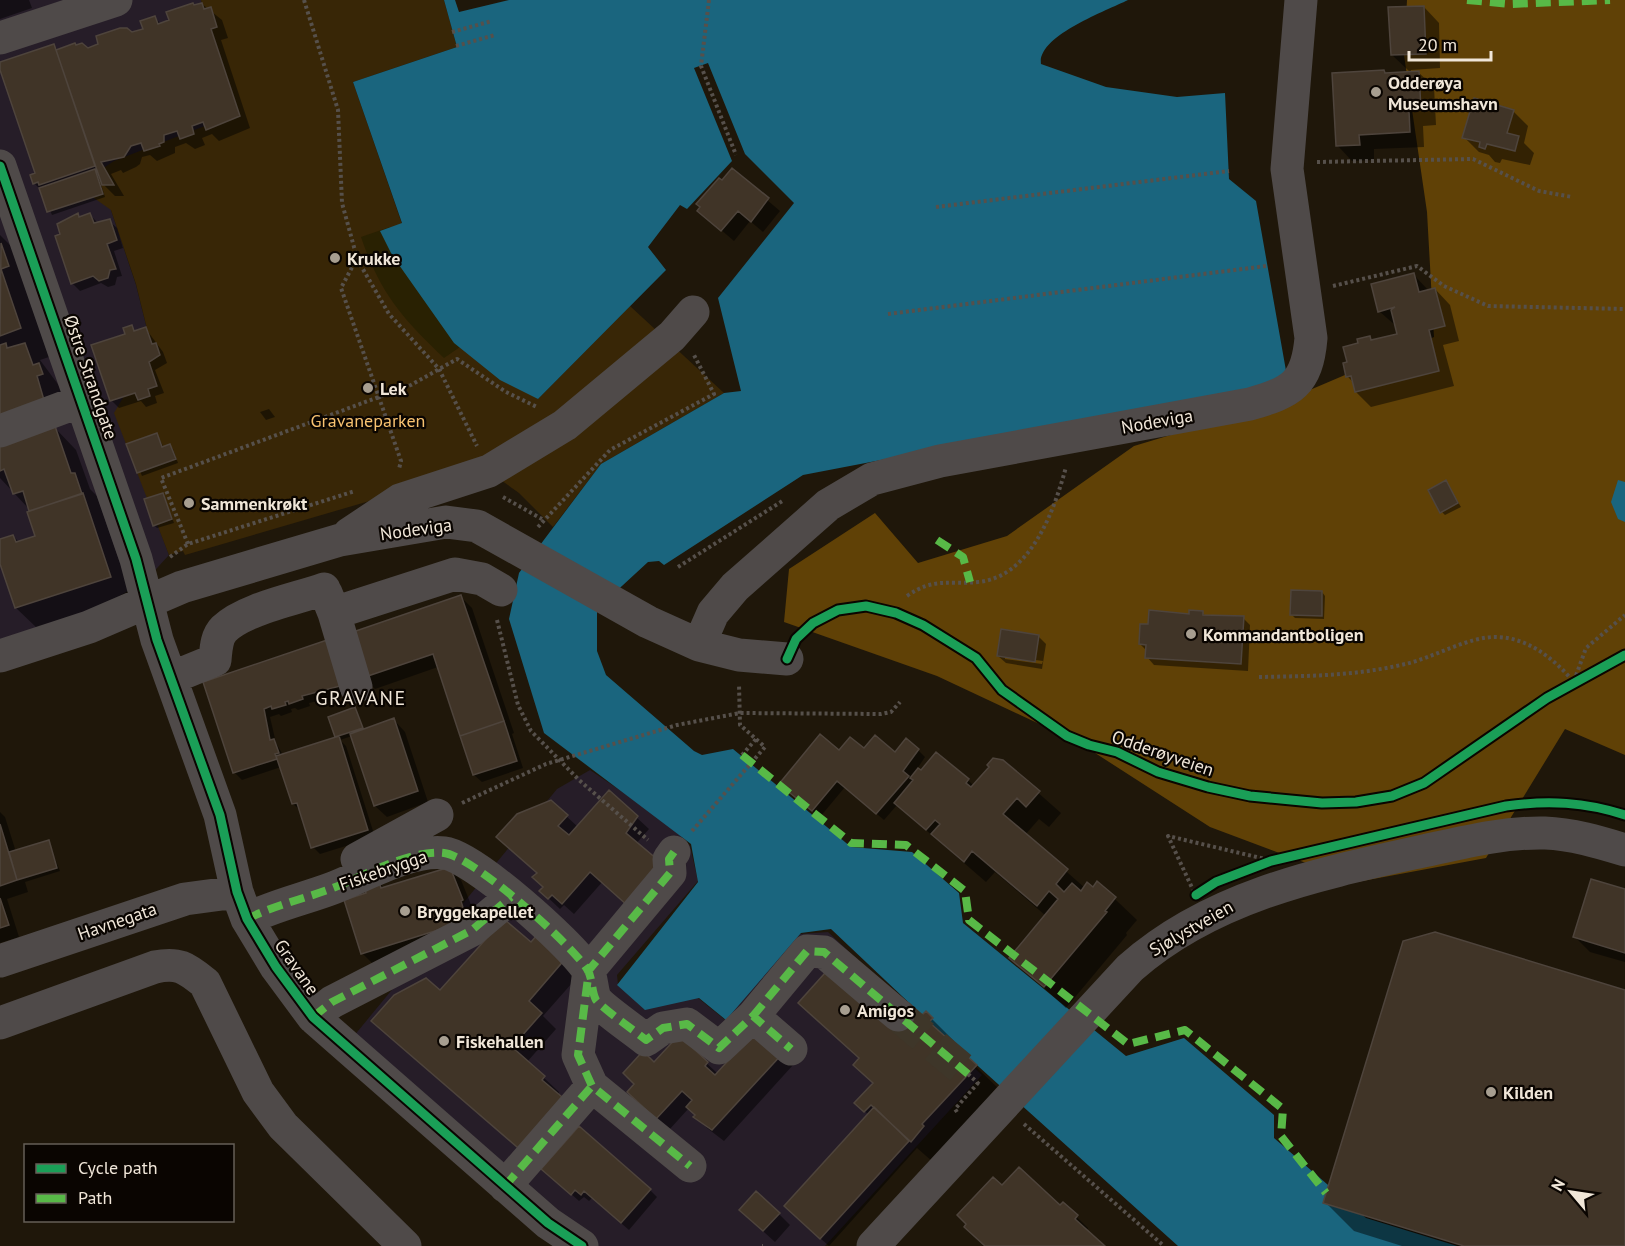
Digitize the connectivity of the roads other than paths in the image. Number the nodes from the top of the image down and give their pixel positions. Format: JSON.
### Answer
{"nodes":[{"id":1,"x":117,"y":0,"type":"edge"},
{"id":2,"x":1301,"y":0,"type":"edge"},
{"id":3,"x":0,"y":38,"type":"edge"},
{"id":4,"x":0,"y":166,"type":"edge"},
{"id":5,"x":693,"y":312,"type":"dead end"},
{"id":6,"x":81,"y":401,"type":"junction"},
{"id":7,"x":0,"y":431,"type":"edge"},
{"id":8,"x":325,"y":545,"type":"junction"},
{"id":9,"x":501,"y":590,"type":"dead end"},
{"id":10,"x":149,"y":600,"type":"junction"},
{"id":11,"x":329,"y":601,"type":"junction"},
{"id":12,"x":699,"y":645,"type":"junction"},
{"id":13,"x":0,"y":656,"type":"edge"},
{"id":14,"x":787,"y":659,"type":"dead end"},
{"id":15,"x":171,"y":678,"type":"junction"},
{"id":16,"x":356,"y":687,"type":"dead end"},
{"id":17,"x":437,"y":815,"type":"road end"},
{"id":18,"x":1625,"y":850,"type":"edge"},
{"id":19,"x":674,"y":852,"type":"road end"},
{"id":20,"x":511,"y":897,"type":"junction"},
{"id":21,"x":242,"y":906,"type":"junction"},
{"id":22,"x":0,"y":961,"type":"edge"},
{"id":23,"x":589,"y":970,"type":"junction"},
{"id":24,"x":898,"y":1015,"type":"tunnel mouth"},
{"id":25,"x":753,"y":1016,"type":"junction"},
{"id":26,"x":313,"y":1017,"type":"junction"},
{"id":27,"x":0,"y":1023,"type":"edge"},
{"id":28,"x":791,"y":1049,"type":"dead end"},
{"id":29,"x":592,"y":1086,"type":"junction"},
{"id":30,"x":690,"y":1166,"type":"dead end"},
{"id":31,"x":505,"y":1186,"type":"junction"},
{"id":32,"x":405,"y":1246,"type":"edge"},
{"id":33,"x":582,"y":1246,"type":"edge"},
{"id":34,"x":873,"y":1246,"type":"edge"}],
"edges":[{"from":1,"to":3,"type":"street"},
{"from":2,"to":12,"type":"street","name":"Nodeviga"},
{"from":4,"to":6,"type":"street","name":"Østre Strandgate"},
{"from":5,"to":8,"type":"street"},
{"from":6,"to":7,"type":"street"},
{"from":6,"to":10,"type":"street","name":"Østre Strandgate"},
{"from":8,"to":10,"type":"street","name":"Nodeviga"},
{"from":8,"to":11,"type":"street"},
{"from":8,"to":12,"type":"street","name":"Nodeviga"},
{"from":9,"to":11,"type":"street"},
{"from":10,"to":13,"type":"street","name":"Nodeviga"},
{"from":10,"to":15,"type":"street","name":"Gravane"},
{"from":11,"to":15,"type":"street"},
{"from":11,"to":16,"type":"street"},
{"from":12,"to":14,"type":"street","name":"Nodeviga"},
{"from":15,"to":21,"type":"street","name":"Gravane"},
{"from":17,"to":21,"type":"street"},
{"from":18,"to":34,"type":"street","name":"Sjølystveien"},
{"from":19,"to":23,"type":"street"},
{"from":20,"to":21,"type":"street","name":"Fiskebrygga"},
{"from":20,"to":23,"type":"street","name":"Fiskebrygga"},
{"from":20,"to":26,"type":"street"},
{"from":21,"to":22,"type":"street","name":"Havnegata"},
{"from":21,"to":26,"type":"street","name":"Gravane"},
{"from":23,"to":25,"type":"street"},
{"from":23,"to":29,"type":"street"},
{"from":24,"to":25,"type":"street"},
{"from":25,"to":28,"type":"street"},
{"from":26,"to":31,"type":"street","name":"Gravane"},
{"from":27,"to":32,"type":"street"},
{"from":29,"to":30,"type":"street"},
{"from":29,"to":31,"type":"street"},
{"from":31,"to":33,"type":"street","name":"Gravane"}]}
